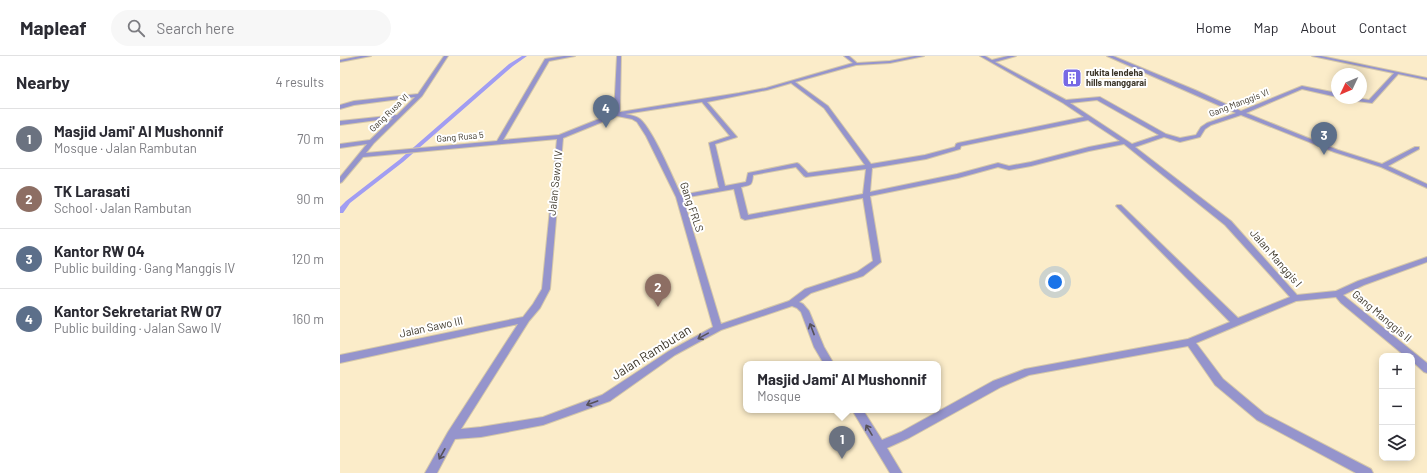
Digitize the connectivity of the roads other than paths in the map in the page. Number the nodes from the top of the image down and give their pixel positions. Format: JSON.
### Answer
{"nodes":[{"id":1,"x":368,"y":56,"type":"edge"},
{"id":2,"x":446,"y":56,"type":"edge"},
{"id":3,"x":573,"y":56,"type":"edge"},
{"id":4,"x":619,"y":56,"type":"edge"},
{"id":5,"x":846,"y":56,"type":"edge"},
{"id":6,"x":922,"y":56,"type":"edge"},
{"id":7,"x":982,"y":56,"type":"edge"},
{"id":8,"x":1014,"y":56,"type":"edge"},
{"id":9,"x":1109,"y":56,"type":"edge"},
{"id":10,"x":1314,"y":56,"type":"edge"},
{"id":11,"x":340,"y":61,"type":"edge"},
{"id":12,"x":992,"y":61,"type":"junction"},
{"id":13,"x":856,"y":64,"type":"junction"},
{"id":14,"x":1397,"y":73,"type":"junction"},
{"id":15,"x":1427,"y":80,"type":"edge"},
{"id":16,"x":792,"y":82,"type":"junction"},
{"id":17,"x":1331,"y":94,"type":"edge"},
{"id":18,"x":420,"y":95,"type":"junction"},
{"id":19,"x":704,"y":101,"type":"junction"},
{"id":20,"x":1367,"y":101,"type":"edge"},
{"id":21,"x":1065,"y":102,"type":"junction"},
{"id":22,"x":340,"y":107,"type":"edge"},
{"id":23,"x":1241,"y":113,"type":"junction"},
{"id":24,"x":617,"y":114,"type":"junction"},
{"id":25,"x":399,"y":116,"type":"junction"},
{"id":26,"x":1089,"y":118,"type":"junction"},
{"id":27,"x":340,"y":123,"type":"edge"},
{"id":28,"x":1164,"y":135,"type":"junction"},
{"id":29,"x":560,"y":137,"type":"junction"},
{"id":30,"x":372,"y":142,"type":"junction"},
{"id":31,"x":499,"y":142,"type":"junction"},
{"id":32,"x":1124,"y":142,"type":"junction"},
{"id":33,"x":340,"y":146,"type":"edge"},
{"id":34,"x":1130,"y":146,"type":"junction"},
{"id":35,"x":1417,"y":148,"type":"dead end"},
{"id":36,"x":362,"y":155,"type":"junction"},
{"id":37,"x":870,"y":166,"type":"junction"},
{"id":38,"x":1383,"y":166,"type":"junction"},
{"id":39,"x":340,"y":180,"type":"edge"},
{"id":40,"x":737,"y":186,"type":"junction"},
{"id":41,"x":1427,"y":186,"type":"edge"},
{"id":42,"x":722,"y":188,"type":"junction"},
{"id":43,"x":866,"y":194,"type":"junction"},
{"id":44,"x":679,"y":197,"type":"junction"},
{"id":45,"x":1120,"y":206,"type":"dead end"},
{"id":46,"x":1427,"y":260,"type":"edge"},
{"id":47,"x":1338,"y":294,"type":"junction"},
{"id":48,"x":1295,"y":298,"type":"junction"},
{"id":49,"x":792,"y":303,"type":"junction"},
{"id":50,"x":526,"y":319,"type":"junction"},
{"id":51,"x":1237,"y":323,"type":"junction"},
{"id":52,"x":718,"y":328,"type":"junction"},
{"id":53,"x":1190,"y":342,"type":"junction"},
{"id":54,"x":1408,"y":353,"type":"edge"},
{"id":55,"x":340,"y":359,"type":"edge"},
{"id":56,"x":1415,"y":359,"type":"edge"},
{"id":57,"x":827,"y":361,"type":"edge"},
{"id":58,"x":1427,"y":369,"type":"edge"},
{"id":59,"x":859,"y":413,"type":"edge"},
{"id":60,"x":452,"y":434,"type":"junction"},
{"id":61,"x":879,"y":446,"type":"junction"},
{"id":62,"x":431,"y":473,"type":"edge"},
{"id":63,"x":896,"y":473,"type":"edge"},
{"id":64,"x":1367,"y":473,"type":"edge"}],
"edges":[{"from":1,"to":11,"type":"street"},
{"from":2,"to":18,"type":"street","name":"Gang Rusa VI"},
{"from":3,"to":31,"type":"street"},
{"from":4,"to":24,"type":"street"},
{"from":5,"to":13,"type":"street"},
{"from":6,"to":13,"type":"street","name":"Jalan Sawo IV"},
{"from":7,"to":12,"type":"street","name":"Jalan Manggis I"},
{"from":8,"to":12,"type":"street"},
{"from":9,"to":23,"type":"street"},
{"from":10,"to":14,"type":"street"},
{"from":12,"to":21,"type":"street","name":"Jalan Manggis I"},
{"from":13,"to":16,"type":"street","name":"Jalan Sawo IV"},
{"from":14,"to":15,"type":"street"},
{"from":14,"to":20,"type":"street"},
{"from":16,"to":19,"type":"street","name":"Jalan Sawo IV"},
{"from":16,"to":37,"type":"street"},
{"from":17,"to":23,"type":"street","name":"Gang Manggis VI"},
{"from":18,"to":22,"type":"street"},
{"from":18,"to":25,"type":"street","name":"Gang Rusa VI"},
{"from":19,"to":24,"type":"street","name":"Jalan Sawo IV"},
{"from":19,"to":42,"type":"street"},
{"from":21,"to":26,"type":"street","name":"Jalan Manggis I"},
{"from":21,"to":28,"type":"street"},
{"from":23,"to":28,"type":"street","name":"Gang Manggis VI"},
{"from":23,"to":38,"type":"street"},
{"from":24,"to":29,"type":"street","name":"Jalan Sawo IV"},
{"from":24,"to":44,"type":"street","name":"Gang FRLS"},
{"from":25,"to":27,"type":"street"},
{"from":25,"to":30,"type":"street","name":"Gang Rusa VI"},
{"from":26,"to":32,"type":"street","name":"Jalan Manggis I"},
{"from":26,"to":37,"type":"street"},
{"from":28,"to":34,"type":"street"},
{"from":29,"to":31,"type":"street","name":"Gang Rusa 5"},
{"from":29,"to":50,"type":"street","name":"Jalan Sawo IV"},
{"from":30,"to":33,"type":"street"},
{"from":30,"to":36,"type":"street","name":"Gang Rusa VI"},
{"from":31,"to":36,"type":"street","name":"Gang Rusa 5"},
{"from":32,"to":34,"type":"street","name":"Jalan Manggis I"},
{"from":32,"to":43,"type":"street"},
{"from":34,"to":48,"type":"street","name":"Jalan Manggis I"},
{"from":35,"to":38,"type":"street"},
{"from":36,"to":39,"type":"street","name":"Gang Rusa VI"},
{"from":37,"to":40,"type":"street"},
{"from":37,"to":43,"type":"street"},
{"from":38,"to":41,"type":"street"},
{"from":40,"to":42,"type":"street"},
{"from":40,"to":43,"type":"street"},
{"from":42,"to":44,"type":"street"},
{"from":43,"to":49,"type":"street","name":"Jalan Rambutan"},
{"from":44,"to":52,"type":"street","name":"Gang FRLS"},
{"from":45,"to":51,"type":"street"},
{"from":46,"to":47,"type":"street","name":"Gang Manggis II"},
{"from":47,"to":48,"type":"street"},
{"from":47,"to":54,"type":"street","name":"Gang Manggis II"},
{"from":48,"to":51,"type":"street","name":"Jalan Manggis I"},
{"from":49,"to":52,"type":"street","name":"Jalan Rambutan"},
{"from":57,"to":49,"type":"street","one_way":true},
{"from":50,"to":55,"type":"street","name":"Jalan Sawo III"},
{"from":50,"to":60,"type":"street","name":"Jalan Sawo IV"},
{"from":51,"to":53,"type":"street","name":"Jalan Manggis I"},
{"from":52,"to":60,"type":"street","name":"Jalan Rambutan","one_way":true},
{"from":53,"to":61,"type":"street","name":"Jalan Manggis I"},
{"from":53,"to":64,"type":"street"},
{"from":56,"to":58,"type":"street","name":"Gang Manggis II"},
{"from":61,"to":59,"type":"street","one_way":true},
{"from":60,"to":62,"type":"street","name":"Jalan Sawo IV","one_way":true},
{"from":61,"to":63,"type":"street"}]}
